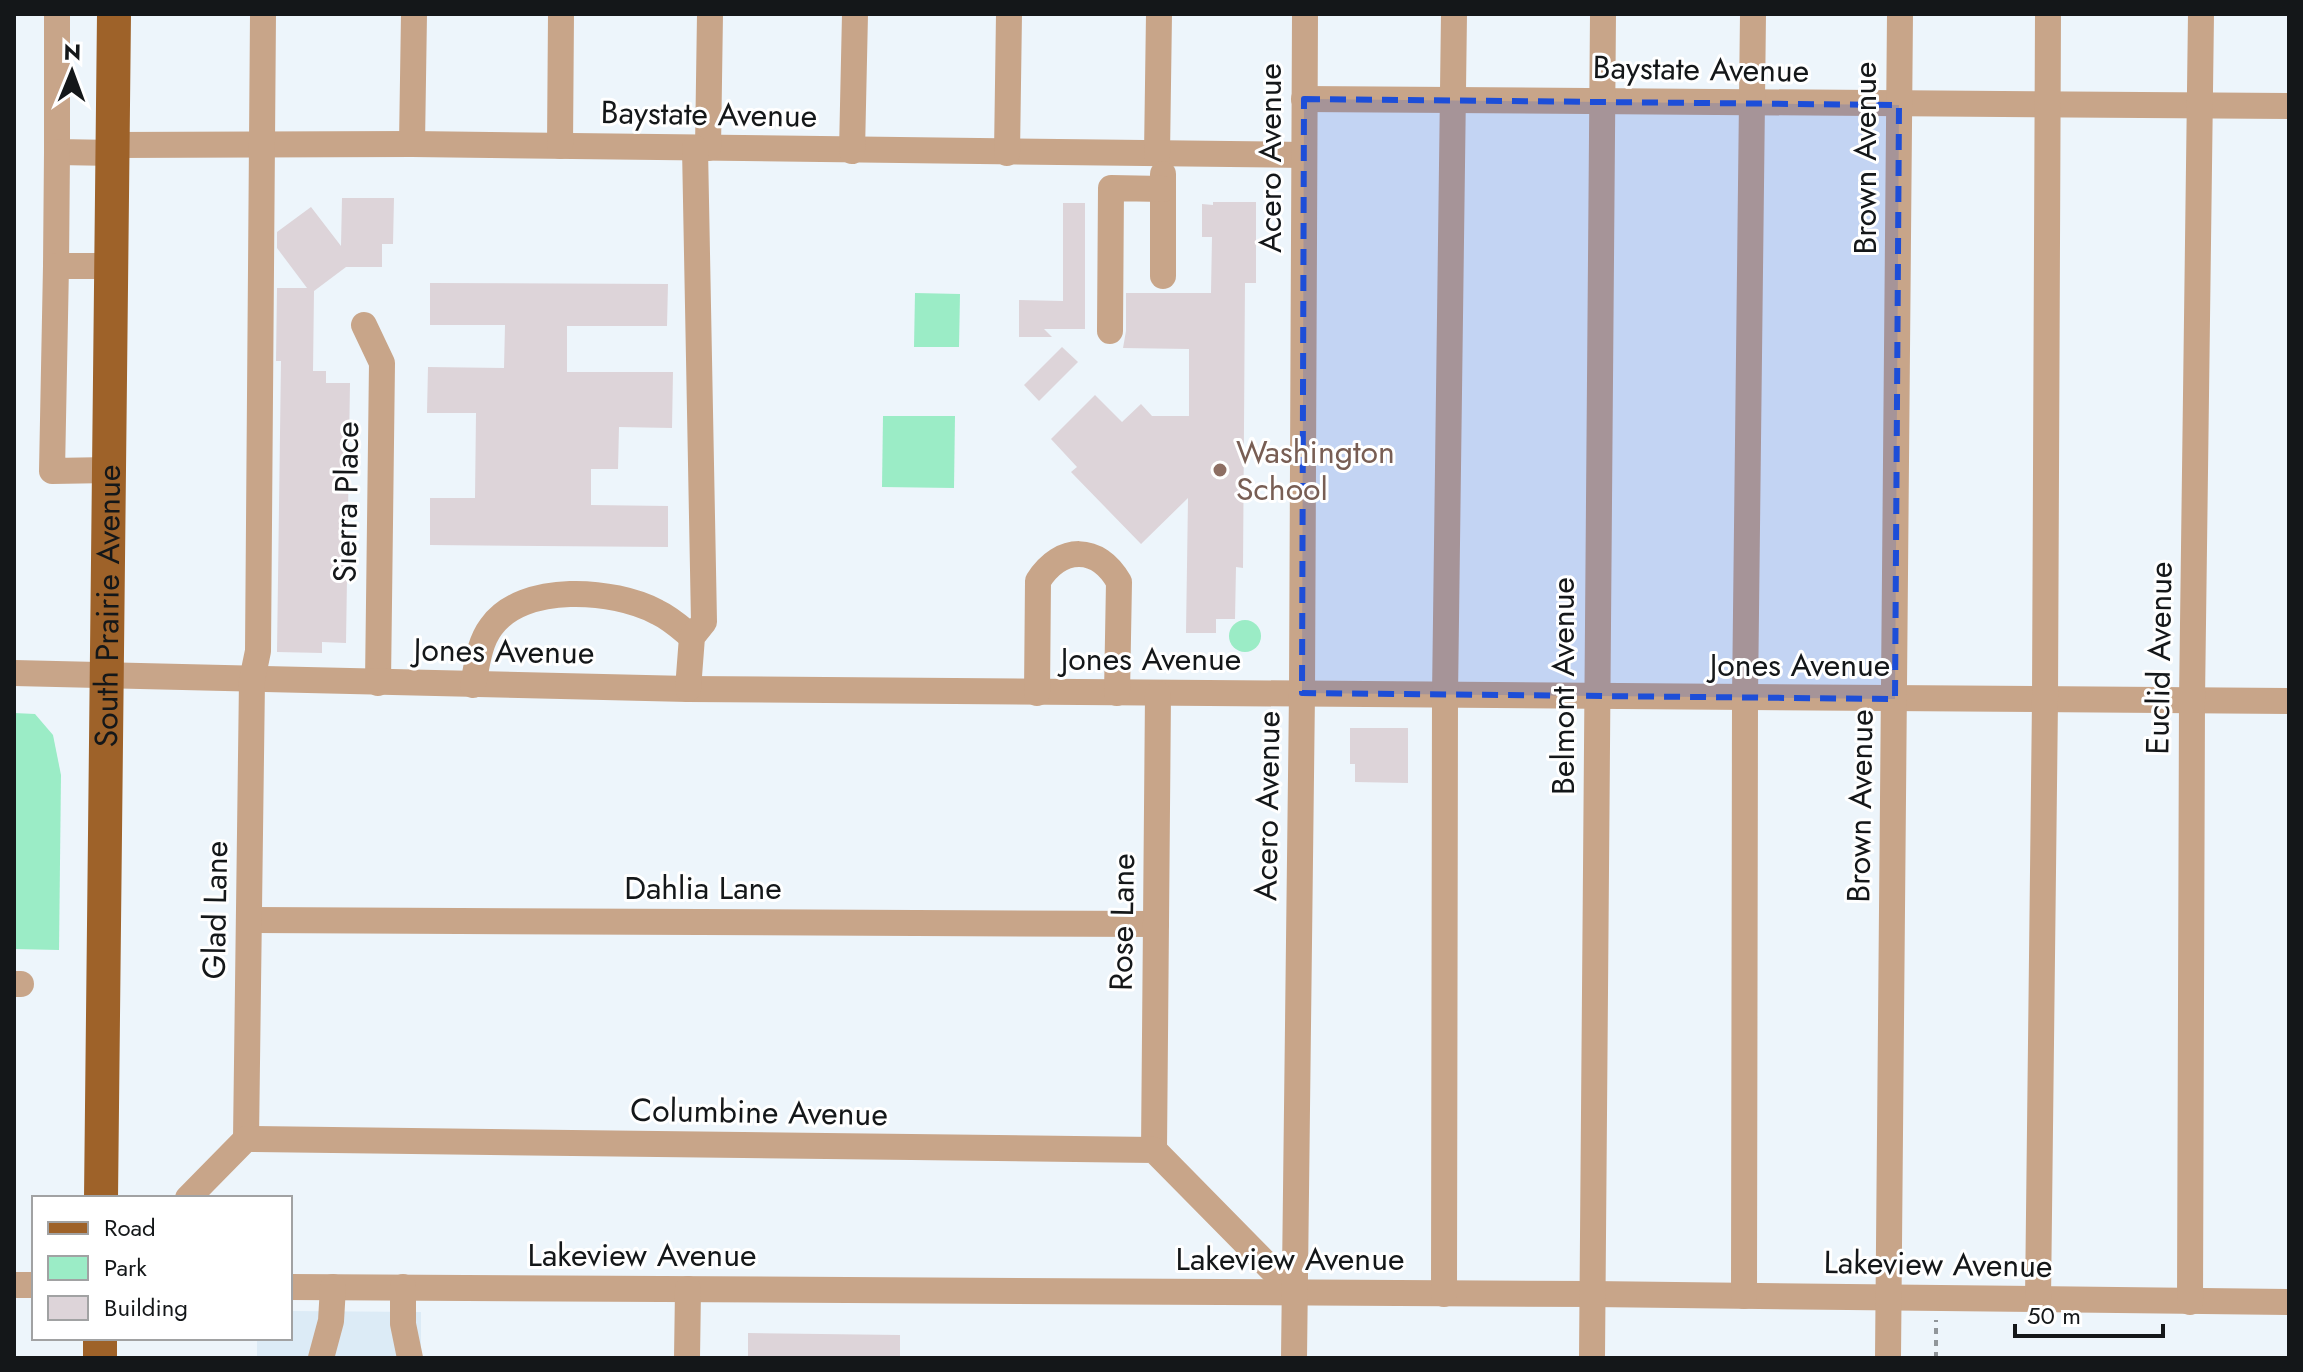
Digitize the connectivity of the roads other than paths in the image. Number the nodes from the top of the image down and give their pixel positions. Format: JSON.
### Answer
{"nodes":[{"id":1,"x":57,"y":14,"type":"edge"},
{"id":2,"x":114,"y":14,"type":"edge"},
{"id":3,"x":263,"y":14,"type":"edge"},
{"id":4,"x":414,"y":14,"type":"edge"},
{"id":5,"x":561,"y":14,"type":"edge"},
{"id":6,"x":710,"y":14,"type":"edge"},
{"id":7,"x":855,"y":14,"type":"edge"},
{"id":8,"x":1009,"y":14,"type":"edge"},
{"id":9,"x":1159,"y":14,"type":"edge"},
{"id":10,"x":1305,"y":14,"type":"edge"},
{"id":11,"x":1454,"y":14,"type":"edge"},
{"id":12,"x":1603,"y":14,"type":"edge"},
{"id":13,"x":1753,"y":14,"type":"edge"},
{"id":14,"x":1900,"y":14,"type":"edge"},
{"id":15,"x":2048,"y":14,"type":"edge"},
{"id":16,"x":2201,"y":14,"type":"edge"},
{"id":17,"x":1304,"y":99,"type":"junction"},
{"id":18,"x":1454,"y":100,"type":"junction"},
{"id":19,"x":1602,"y":102,"type":"junction"},
{"id":20,"x":1753,"y":103,"type":"junction"},
{"id":21,"x":2047,"y":104,"type":"junction"},
{"id":22,"x":2201,"y":104,"type":"junction"},
{"id":23,"x":1899,"y":105,"type":"junction"},
{"id":24,"x":2289,"y":106,"type":"edge"},
{"id":25,"x":412,"y":144,"type":"junction"},
{"id":26,"x":262,"y":145,"type":"junction"},
{"id":27,"x":560,"y":146,"type":"junction"},
{"id":28,"x":702,"y":148,"type":"junction"},
{"id":29,"x":114,"y":149,"type":"junction"},
{"id":30,"x":852,"y":151,"type":"junction"},
{"id":31,"x":57,"y":152,"type":"junction"},
{"id":32,"x":1007,"y":153,"type":"junction"},
{"id":33,"x":1160,"y":154,"type":"junction"},
{"id":34,"x":1303,"y":155,"type":"junction"},
{"id":35,"x":1163,"y":189,"type":"junction"},
{"id":36,"x":56,"y":266,"type":"junction"},
{"id":37,"x":113,"y":266,"type":"junction"},
{"id":38,"x":1163,"y":276,"type":"dead end"},
{"id":39,"x":364,"y":325,"type":"dead end"},
{"id":40,"x":1110,"y":331,"type":"dead end"},
{"id":41,"x":110,"y":470,"type":"junction"},
{"id":42,"x":692,"y":637,"type":"junction"},
{"id":43,"x":14,"y":673,"type":"edge"},
{"id":44,"x":108,"y":676,"type":"junction"},
{"id":45,"x":252,"y":680,"type":"junction"},
{"id":46,"x":378,"y":683,"type":"junction"},
{"id":47,"x":473,"y":685,"type":"junction"},
{"id":48,"x":688,"y":689,"type":"junction"},
{"id":49,"x":1037,"y":693,"type":"junction"},
{"id":50,"x":1117,"y":693,"type":"junction"},
{"id":51,"x":1302,"y":693,"type":"junction"},
{"id":52,"x":1158,"y":694,"type":"junction"},
{"id":53,"x":1445,"y":695,"type":"junction"},
{"id":54,"x":1597,"y":698,"type":"junction"},
{"id":55,"x":1745,"y":698,"type":"junction"},
{"id":56,"x":1895,"y":699,"type":"junction"},
{"id":57,"x":2045,"y":700,"type":"junction"},
{"id":58,"x":2192,"y":700,"type":"junction"},
{"id":59,"x":2289,"y":701,"type":"edge"},
{"id":60,"x":249,"y":920,"type":"junction"},
{"id":61,"x":1156,"y":924,"type":"junction"},
{"id":62,"x":246,"y":1139,"type":"junction"},
{"id":63,"x":1154,"y":1150,"type":"junction"},
{"id":64,"x":101,"y":1196,"type":"edge"},
{"id":65,"x":190,"y":1196,"type":"edge"},
{"id":66,"x":292,"y":1287,"type":"edge"},
{"id":67,"x":333,"y":1287,"type":"junction"},
{"id":68,"x":403,"y":1287,"type":"junction"},
{"id":69,"x":688,"y":1289,"type":"junction"},
{"id":70,"x":1295,"y":1293,"type":"junction"},
{"id":71,"x":1444,"y":1294,"type":"junction"},
{"id":72,"x":1592,"y":1294,"type":"junction"},
{"id":73,"x":1744,"y":1296,"type":"junction"},
{"id":74,"x":1889,"y":1297,"type":"junction"},
{"id":75,"x":2038,"y":1300,"type":"junction"},
{"id":76,"x":2190,"y":1302,"type":"junction"},
{"id":77,"x":2289,"y":1302,"type":"edge"},
{"id":78,"x":321,"y":1358,"type":"edge"},
{"id":79,"x":410,"y":1358,"type":"edge"},
{"id":80,"x":687,"y":1358,"type":"edge"},
{"id":81,"x":1294,"y":1358,"type":"edge"},
{"id":82,"x":1592,"y":1358,"type":"edge"},
{"id":83,"x":1888,"y":1358,"type":"edge"}],
"edges":[{"from":1,"to":31,"type":"street"},
{"from":2,"to":29,"type":"main road","name":"South Prairie Avenue"},
{"from":3,"to":26,"type":"street","name":"Glad Lane"},
{"from":4,"to":25,"type":"street"},
{"from":5,"to":27,"type":"street"},
{"from":6,"to":28,"type":"street"},
{"from":7,"to":30,"type":"street"},
{"from":8,"to":32,"type":"street"},
{"from":9,"to":33,"type":"street"},
{"from":10,"to":17,"type":"street","name":"Acero Avenue"},
{"from":11,"to":18,"type":"street"},
{"from":12,"to":19,"type":"street","name":"Belmont Avenue"},
{"from":13,"to":20,"type":"street"},
{"from":14,"to":23,"type":"street","name":"Brown Avenue"},
{"from":15,"to":21,"type":"street"},
{"from":16,"to":22,"type":"street","name":"Euclid Avenue"},
{"from":17,"to":18,"type":"street","name":"Baystate Avenue"},
{"from":17,"to":34,"type":"street","name":"Acero Avenue"},
{"from":18,"to":19,"type":"street","name":"Baystate Avenue"},
{"from":18,"to":53,"type":"street"},
{"from":19,"to":20,"type":"street","name":"Baystate Avenue"},
{"from":19,"to":54,"type":"street","name":"Belmont Avenue"},
{"from":20,"to":23,"type":"street","name":"Baystate Avenue"},
{"from":20,"to":55,"type":"street"},
{"from":21,"to":22,"type":"street","name":"Baystate Avenue"},
{"from":21,"to":23,"type":"street","name":"Baystate Avenue"},
{"from":21,"to":57,"type":"street"},
{"from":22,"to":24,"type":"street","name":"Baystate Avenue"},
{"from":22,"to":58,"type":"street","name":"Euclid Avenue"},
{"from":23,"to":56,"type":"street","name":"Brown Avenue"},
{"from":25,"to":26,"type":"street","name":"Baystate Avenue"},
{"from":25,"to":27,"type":"street","name":"Baystate Avenue"},
{"from":26,"to":29,"type":"street","name":"Baystate Avenue"},
{"from":26,"to":45,"type":"street","name":"Glad Lane"},
{"from":27,"to":28,"type":"street","name":"Baystate Avenue"},
{"from":28,"to":30,"type":"street","name":"Baystate Avenue"},
{"from":28,"to":42,"type":"street"},
{"from":29,"to":31,"type":"street","name":"Baystate Avenue"},
{"from":29,"to":37,"type":"main road","name":"South Prairie Avenue"},
{"from":30,"to":32,"type":"street","name":"Baystate Avenue"},
{"from":31,"to":36,"type":"street"},
{"from":32,"to":33,"type":"street","name":"Baystate Avenue"},
{"from":33,"to":34,"type":"street","name":"Baystate Avenue"},
{"from":33,"to":35,"type":"street"},
{"from":34,"to":51,"type":"street","name":"Acero Avenue"},
{"from":35,"to":38,"type":"street"},
{"from":35,"to":40,"type":"street"},
{"from":36,"to":37,"type":"street"},
{"from":36,"to":41,"type":"street"},
{"from":37,"to":41,"type":"main road","name":"South Prairie Avenue"},
{"from":39,"to":46,"type":"street","name":"Sierra Place"},
{"from":41,"to":44,"type":"main road","name":"South Prairie Avenue"},
{"from":42,"to":47,"type":"street"},
{"from":42,"to":48,"type":"street"},
{"from":43,"to":44,"type":"street","name":"Jones Avenue"},
{"from":44,"to":45,"type":"street","name":"Jones Avenue"},
{"from":44,"to":64,"type":"main road","name":"South Prairie Avenue"},
{"from":45,"to":46,"type":"street","name":"Jones Avenue"},
{"from":45,"to":60,"type":"street","name":"Glad Lane"},
{"from":46,"to":47,"type":"street","name":"Jones Avenue"},
{"from":47,"to":48,"type":"street","name":"Jones Avenue"},
{"from":48,"to":49,"type":"street","name":"Jones Avenue"},
{"from":49,"to":50,"type":"street","name":"Jones Avenue"},
{"from":49,"to":50,"type":"street"},
{"from":50,"to":52,"type":"street","name":"Jones Avenue"},
{"from":51,"to":52,"type":"street","name":"Jones Avenue"},
{"from":51,"to":53,"type":"street","name":"Jones Avenue"},
{"from":51,"to":70,"type":"street","name":"Acero Avenue"},
{"from":52,"to":61,"type":"street","name":"Rose Lane"},
{"from":53,"to":54,"type":"street","name":"Jones Avenue"},
{"from":53,"to":71,"type":"street"},
{"from":54,"to":55,"type":"street","name":"Jones Avenue"},
{"from":54,"to":72,"type":"street","name":"Belmont Avenue"},
{"from":55,"to":56,"type":"street","name":"Jones Avenue"},
{"from":55,"to":73,"type":"street"},
{"from":56,"to":57,"type":"street","name":"Jones Avenue"},
{"from":56,"to":74,"type":"street","name":"Brown Avenue"},
{"from":57,"to":58,"type":"street","name":"Jones Avenue"},
{"from":57,"to":75,"type":"street"},
{"from":58,"to":59,"type":"street","name":"Jones Avenue"},
{"from":58,"to":76,"type":"street","name":"Euclid Avenue"},
{"from":60,"to":61,"type":"street","name":"Dahlia Lane"},
{"from":60,"to":62,"type":"street","name":"Glad Lane"},
{"from":61,"to":63,"type":"street","name":"Rose Lane"},
{"from":62,"to":63,"type":"street","name":"Columbine Avenue"},
{"from":62,"to":65,"type":"street"},
{"from":63,"to":70,"type":"street"},
{"from":66,"to":67,"type":"street","name":"Lakeview Avenue"},
{"from":67,"to":68,"type":"street","name":"Lakeview Avenue"},
{"from":67,"to":78,"type":"street"},
{"from":68,"to":69,"type":"street","name":"Lakeview Avenue"},
{"from":68,"to":79,"type":"street"},
{"from":69,"to":70,"type":"street","name":"Lakeview Avenue"},
{"from":69,"to":80,"type":"street"},
{"from":70,"to":71,"type":"street","name":"Lakeview Avenue"},
{"from":70,"to":81,"type":"street","name":"Acero Avenue"},
{"from":71,"to":72,"type":"street","name":"Lakeview Avenue"},
{"from":72,"to":73,"type":"street","name":"Lakeview Avenue"},
{"from":72,"to":82,"type":"street","name":"Belmont Avenue"},
{"from":73,"to":74,"type":"street","name":"Lakeview Avenue"},
{"from":74,"to":75,"type":"street","name":"Lakeview Avenue"},
{"from":74,"to":83,"type":"street","name":"Brown Avenue"},
{"from":75,"to":76,"type":"street","name":"Lakeview Avenue"},
{"from":76,"to":77,"type":"street","name":"Lakeview Avenue"}]}
